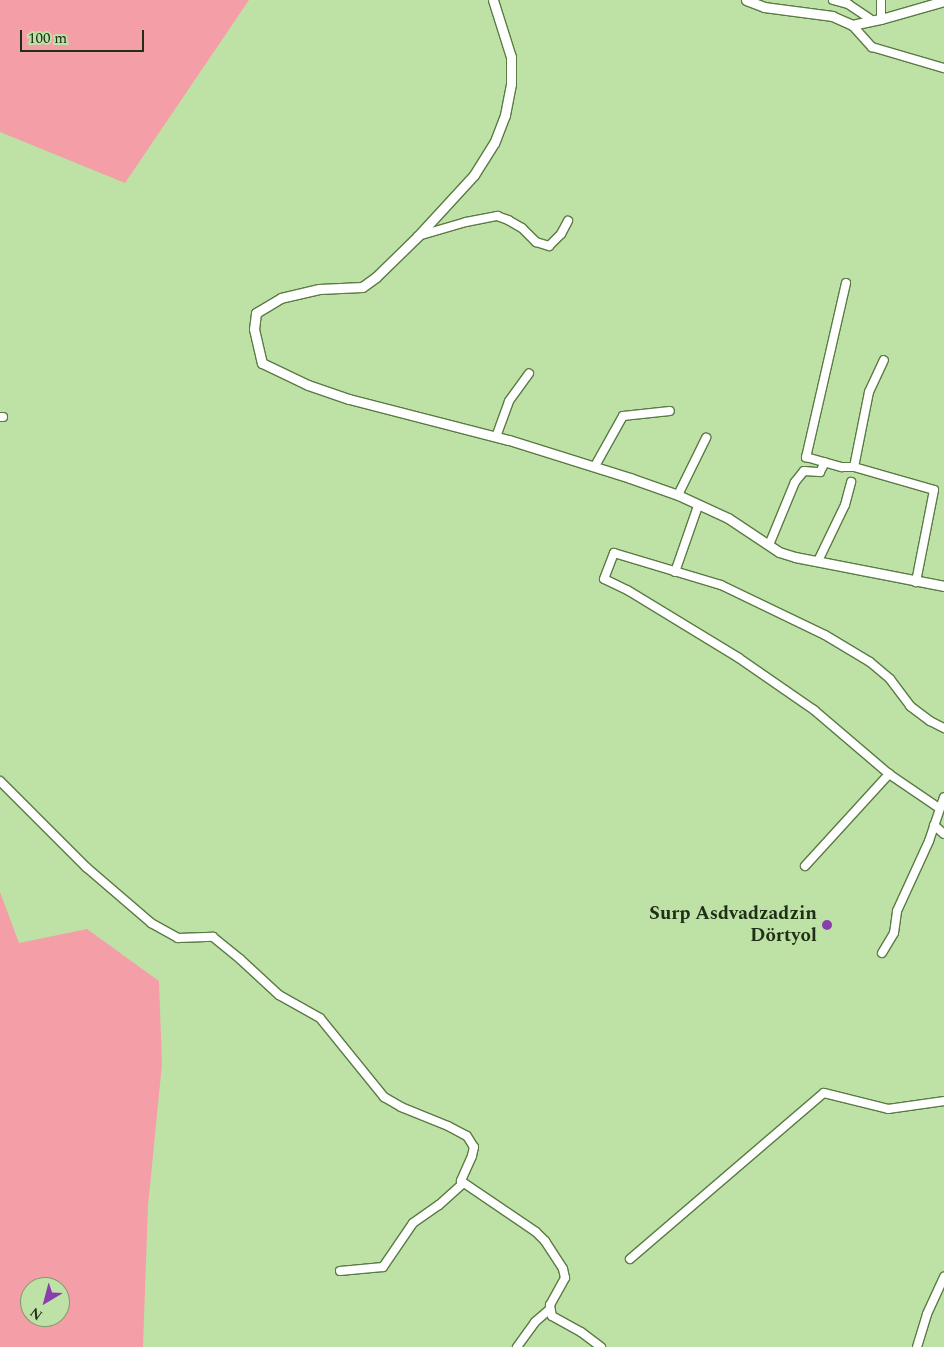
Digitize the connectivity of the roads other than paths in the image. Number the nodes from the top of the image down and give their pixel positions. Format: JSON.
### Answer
{"nodes":[{"id":1,"x":492,"y":0,"type":"edge"},
{"id":2,"x":746,"y":0,"type":"edge"},
{"id":3,"x":833,"y":0,"type":"edge"},
{"id":4,"x":881,"y":0,"type":"edge"},
{"id":5,"x":944,"y":1,"type":"edge"},
{"id":6,"x":877,"y":20,"type":"junction"},
{"id":7,"x":852,"y":25,"type":"junction"},
{"id":8,"x":944,"y":68,"type":"edge"},
{"id":9,"x":568,"y":221,"type":"dead end"},
{"id":10,"x":418,"y":236,"type":"junction"},
{"id":11,"x":846,"y":283,"type":"dead end"},
{"id":12,"x":884,"y":360,"type":"dead end"},
{"id":13,"x":529,"y":373,"type":"dead end"},
{"id":14,"x":670,"y":411,"type":"dead end"},
{"id":15,"x":496,"y":437,"type":"junction"},
{"id":16,"x":706,"y":438,"type":"dead end"},
{"id":17,"x":825,"y":462,"type":"junction"},
{"id":18,"x":595,"y":466,"type":"junction"},
{"id":19,"x":854,"y":468,"type":"junction"},
{"id":20,"x":851,"y":482,"type":"dead end"},
{"id":21,"x":678,"y":495,"type":"junction"},
{"id":22,"x":698,"y":506,"type":"junction"},
{"id":23,"x":769,"y":545,"type":"junction"},
{"id":24,"x":818,"y":561,"type":"junction"},
{"id":25,"x":675,"y":572,"type":"junction"},
{"id":26,"x":916,"y":582,"type":"junction"},
{"id":27,"x":944,"y":586,"type":"edge"},
{"id":28,"x":944,"y":728,"type":"edge"},
{"id":29,"x":889,"y":774,"type":"junction"},
{"id":30,"x":0,"y":781,"type":"edge"},
{"id":31,"x":944,"y":797,"type":"edge"},
{"id":32,"x":939,"y":808,"type":"junction"},
{"id":33,"x":934,"y":825,"type":"junction"},
{"id":34,"x":944,"y":834,"type":"edge"},
{"id":35,"x":805,"y":866,"type":"dead end"},
{"id":36,"x":882,"y":953,"type":"dead end"},
{"id":37,"x":944,"y":1101,"type":"edge"},
{"id":38,"x":462,"y":1180,"type":"junction"},
{"id":39,"x":630,"y":1259,"type":"dead end"},
{"id":40,"x":340,"y":1271,"type":"dead end"},
{"id":41,"x":944,"y":1277,"type":"edge"},
{"id":42,"x":549,"y":1310,"type":"junction"},
{"id":43,"x":517,"y":1347,"type":"edge"},
{"id":44,"x":601,"y":1347,"type":"edge"},
{"id":45,"x":917,"y":1347,"type":"edge"}],
"edges":[{"from":1,"to":10,"type":"street"},
{"from":2,"to":7,"type":"street"},
{"from":3,"to":6,"type":"street"},
{"from":4,"to":6,"type":"street"},
{"from":5,"to":6,"type":"street"},
{"from":6,"to":7,"type":"street"},
{"from":7,"to":8,"type":"street"},
{"from":9,"to":10,"type":"street"},
{"from":10,"to":15,"type":"street"},
{"from":11,"to":17,"type":"street"},
{"from":12,"to":19,"type":"street"},
{"from":13,"to":15,"type":"street"},
{"from":14,"to":18,"type":"street"},
{"from":15,"to":18,"type":"street"},
{"from":16,"to":21,"type":"street"},
{"from":17,"to":19,"type":"street"},
{"from":17,"to":23,"type":"street"},
{"from":18,"to":21,"type":"street"},
{"from":19,"to":26,"type":"street"},
{"from":20,"to":24,"type":"street"},
{"from":21,"to":22,"type":"street"},
{"from":22,"to":23,"type":"street"},
{"from":22,"to":25,"type":"street"},
{"from":23,"to":24,"type":"street"},
{"from":24,"to":26,"type":"street"},
{"from":25,"to":28,"type":"street"},
{"from":25,"to":29,"type":"street"},
{"from":26,"to":27,"type":"street"},
{"from":29,"to":32,"type":"street"},
{"from":29,"to":35,"type":"street"},
{"from":30,"to":38,"type":"street"},
{"from":31,"to":32,"type":"street"},
{"from":32,"to":33,"type":"street"},
{"from":33,"to":34,"type":"street"},
{"from":33,"to":36,"type":"street"},
{"from":37,"to":39,"type":"street"},
{"from":38,"to":40,"type":"street"},
{"from":38,"to":42,"type":"street"},
{"from":41,"to":45,"type":"street"},
{"from":42,"to":43,"type":"street"},
{"from":42,"to":44,"type":"street"}]}
